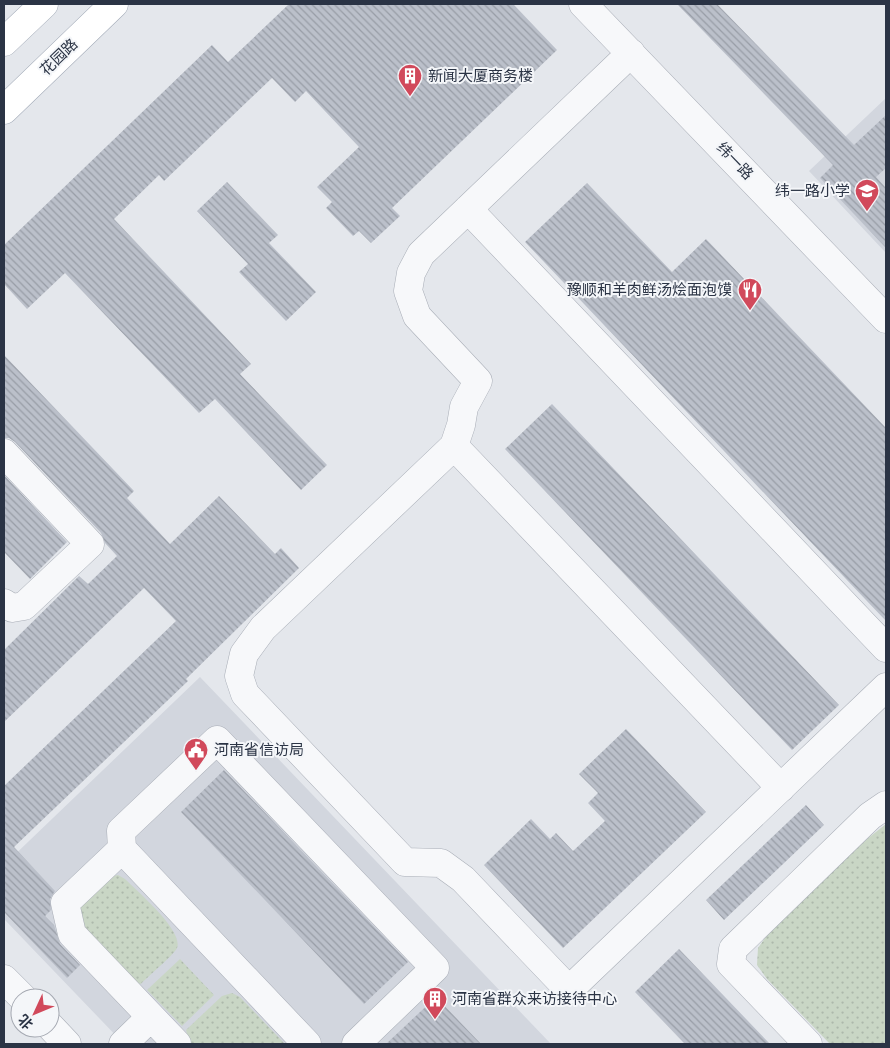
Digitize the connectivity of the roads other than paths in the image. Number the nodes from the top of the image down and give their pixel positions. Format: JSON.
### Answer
{"nodes":[{"id":1,"x":44,"y":4,"type":"edge"},
{"id":2,"x":114,"y":4,"type":"edge"},
{"id":3,"x":583,"y":4,"type":"edge"},
{"id":4,"x":4,"y":42,"type":"edge"},
{"id":5,"x":630,"y":53,"type":"junction"},
{"id":6,"x":4,"y":110,"type":"edge"},
{"id":7,"x":468,"y":209,"type":"junction"},
{"id":8,"x":886,"y":319,"type":"edge"},
{"id":9,"x":454,"y":446,"type":"junction"},
{"id":10,"x":4,"y":453,"type":"edge"},
{"id":11,"x":4,"y":603,"type":"edge"},
{"id":12,"x":886,"y":648,"type":"edge"},
{"id":13,"x":886,"y":687,"type":"edge"},
{"id":14,"x":781,"y":788,"type":"junction"},
{"id":15,"x":886,"y":805,"type":"edge"},
{"id":16,"x":122,"y":849,"type":"junction"},
{"id":17,"x":151,"y":1017,"type":"junction"},
{"id":18,"x":123,"y":1044,"type":"edge"},
{"id":19,"x":177,"y":1044,"type":"edge"},
{"id":20,"x":307,"y":1044,"type":"edge"},
{"id":21,"x":356,"y":1044,"type":"edge"},
{"id":22,"x":808,"y":1044,"type":"edge"}],
"edges":[{"from":1,"to":4,"type":"main road"},
{"from":2,"to":6,"type":"main road","name":"花园路"},
{"from":3,"to":5,"type":"street","name":"纬一路"},
{"from":5,"to":7,"type":"street"},
{"from":5,"to":8,"type":"street","name":"纬一路"},
{"from":7,"to":9,"type":"street"},
{"from":7,"to":12,"type":"street"},
{"from":9,"to":14,"type":"street"},
{"from":9,"to":14,"type":"street"},
{"from":10,"to":11,"type":"street"},
{"from":13,"to":14,"type":"street"},
{"from":15,"to":22,"type":"street"},
{"from":16,"to":17,"type":"street"},
{"from":16,"to":20,"type":"street"},
{"from":16,"to":21,"type":"street"},
{"from":17,"to":18,"type":"street"},
{"from":17,"to":19,"type":"street"}]}
